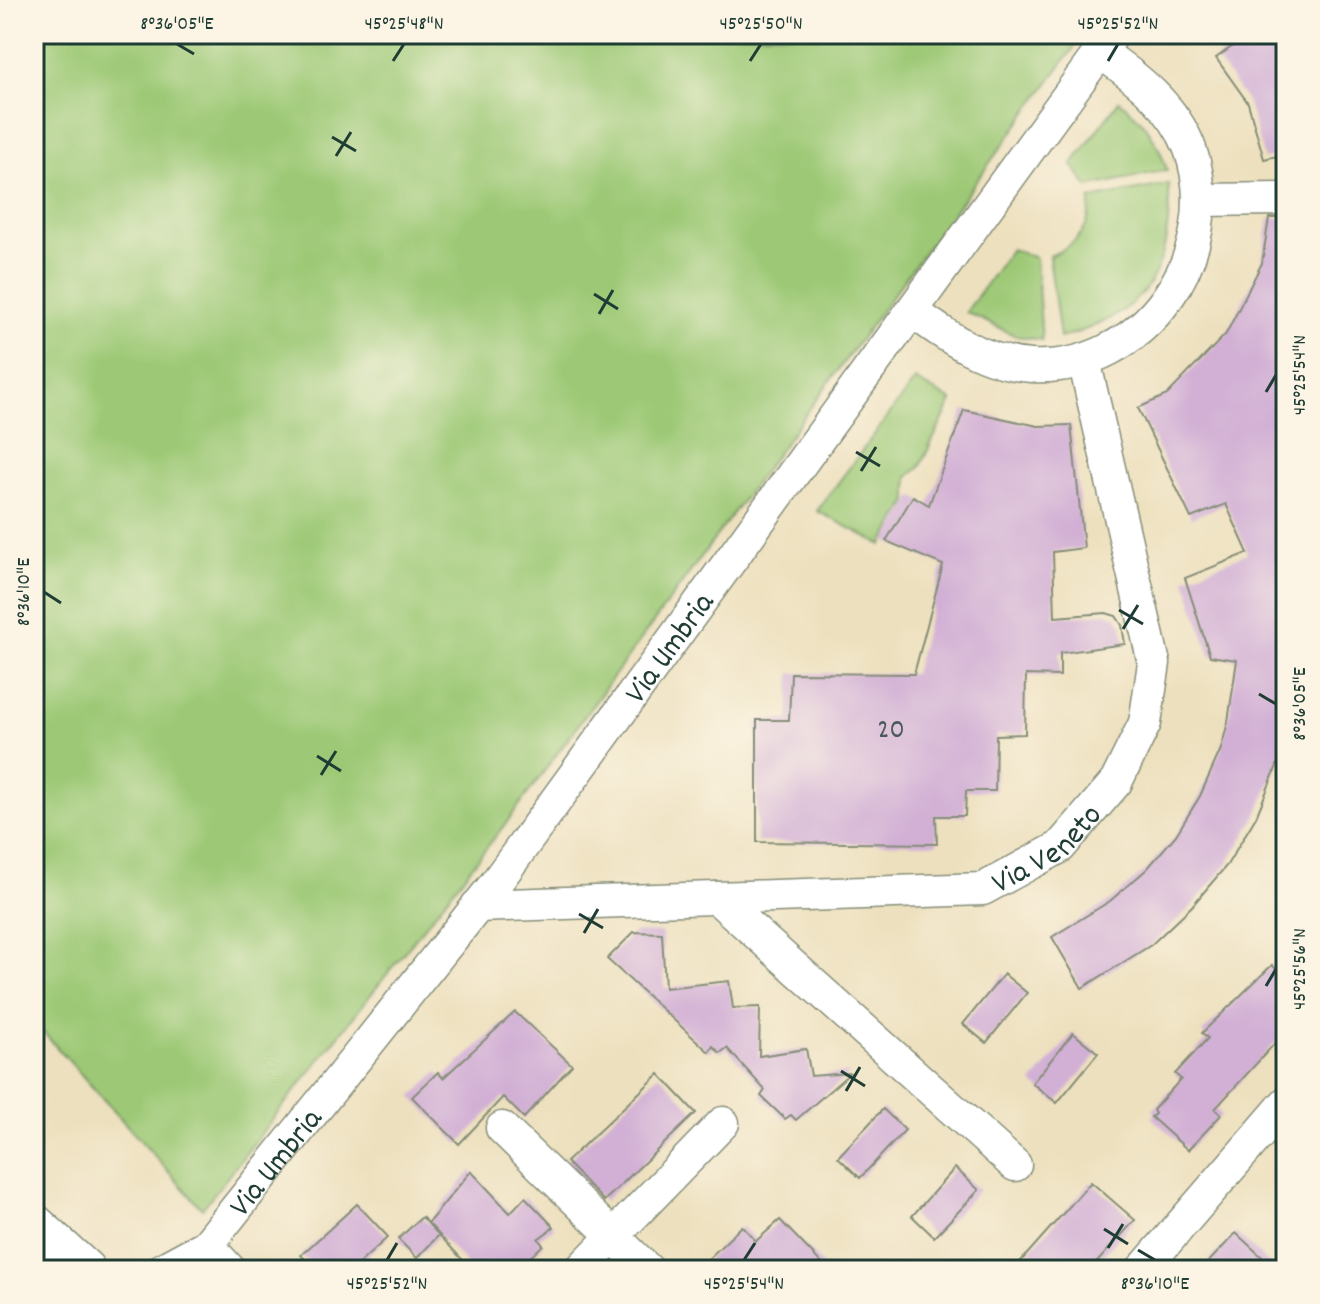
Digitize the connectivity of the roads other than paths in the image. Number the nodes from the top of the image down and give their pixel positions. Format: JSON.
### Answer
{"nodes":[{"id":1,"x":1107,"y":43,"type":"edge"},
{"id":2,"x":1286,"y":199,"type":"edge"},
{"id":3,"x":1200,"y":200,"type":"junction"},
{"id":4,"x":912,"y":311,"type":"junction"},
{"id":5,"x":1084,"y":360,"type":"junction"},
{"id":6,"x":717,"y":898,"type":"junction"},
{"id":7,"x":477,"y":906,"type":"junction"},
{"id":8,"x":1286,"y":1103,"type":"edge"},
{"id":9,"x":723,"y":1123,"type":"dead end"},
{"id":10,"x":502,"y":1128,"type":"dead end"},
{"id":11,"x":1015,"y":1165,"type":"dead end"},
{"id":12,"x":34,"y":1224,"type":"edge"},
{"id":13,"x":613,"y":1236,"type":"junction"},
{"id":14,"x":202,"y":1258,"type":"edge"},
{"id":15,"x":85,"y":1270,"type":"edge"},
{"id":16,"x":161,"y":1270,"type":"edge"},
{"id":17,"x":230,"y":1270,"type":"edge"},
{"id":18,"x":580,"y":1270,"type":"edge"},
{"id":19,"x":648,"y":1270,"type":"edge"},
{"id":20,"x":1142,"y":1270,"type":"edge"}],
"edges":[{"from":1,"to":3,"type":"street"},
{"from":1,"to":4,"type":"street","name":"Via Umbria"},
{"from":2,"to":3,"type":"street"},
{"from":3,"to":5,"type":"street"},
{"from":4,"to":5,"type":"street"},
{"from":4,"to":7,"type":"street","name":"Via Umbria"},
{"from":5,"to":6,"type":"street","name":"Via Veneto"},
{"from":6,"to":7,"type":"street","name":"Via Veneto"},
{"from":6,"to":11,"type":"street"},
{"from":7,"to":14,"type":"street","name":"Via Umbria"},
{"from":8,"to":20,"type":"street"},
{"from":9,"to":13,"type":"street"},
{"from":10,"to":13,"type":"street"},
{"from":12,"to":15,"type":"street"},
{"from":13,"to":18,"type":"street"},
{"from":13,"to":19,"type":"street"},
{"from":14,"to":16,"type":"street"},
{"from":14,"to":17,"type":"street"}]}
